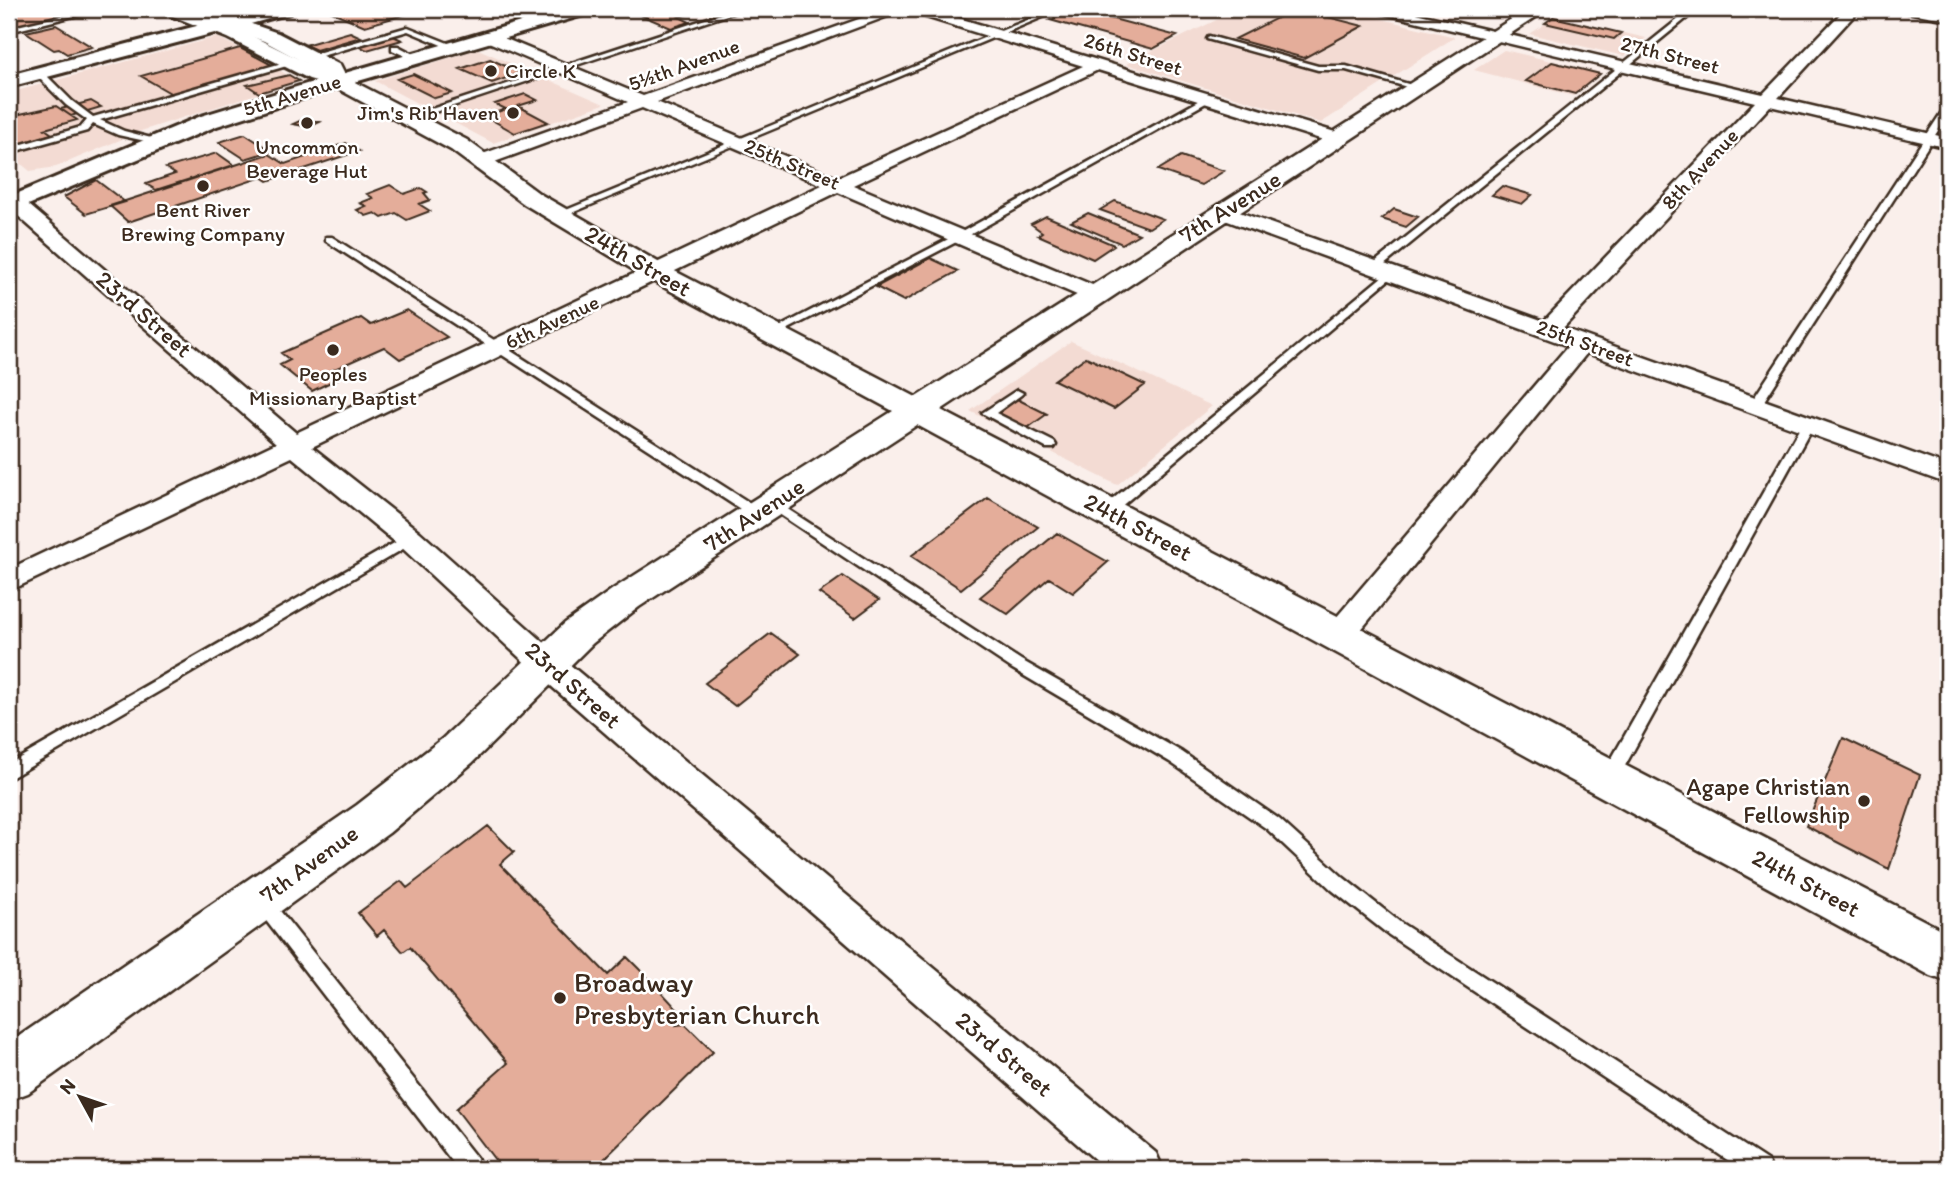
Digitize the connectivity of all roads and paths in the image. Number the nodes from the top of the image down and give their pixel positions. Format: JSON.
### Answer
{"nodes":[{"id":1,"x":99,"y":9,"type":"edge"},
{"id":2,"x":171,"y":9,"type":"edge"},
{"id":3,"x":284,"y":9,"type":"edge"},
{"id":4,"x":584,"y":9,"type":"edge"},
{"id":5,"x":742,"y":9,"type":"edge"},
{"id":6,"x":900,"y":9,"type":"edge"},
{"id":7,"x":915,"y":9,"type":"edge"},
{"id":8,"x":1059,"y":9,"type":"edge"},
{"id":9,"x":1319,"y":9,"type":"edge"},
{"id":10,"x":1340,"y":9,"type":"edge"},
{"id":11,"x":1381,"y":9,"type":"edge"},
{"id":12,"x":1538,"y":9,"type":"edge"},
{"id":13,"x":1695,"y":9,"type":"edge"},
{"id":14,"x":1853,"y":9,"type":"edge"},
{"id":15,"x":1912,"y":9,"type":"edge"},
{"id":16,"x":209,"y":16,"type":"edge"},
{"id":17,"x":1948,"y":16,"type":"edge"},
{"id":18,"x":9,"y":30,"type":"edge"},
{"id":19,"x":996,"y":35,"type":"junction"},
{"id":20,"x":1497,"y":36,"type":"junction"},
{"id":21,"x":489,"y":37,"type":"junction"},
{"id":22,"x":1209,"y":38,"type":"dead end"},
{"id":23,"x":454,"y":47,"type":"junction"},
{"id":24,"x":395,"y":48,"type":"dead end"},
{"id":25,"x":416,"y":58,"type":"junction"},
{"id":26,"x":301,"y":60,"type":"junction"},
{"id":27,"x":1097,"y":65,"type":"junction"},
{"id":28,"x":1627,"y":66,"type":"junction"},
{"id":29,"x":561,"y":68,"type":"junction"},
{"id":30,"x":39,"y":74,"type":"junction"},
{"id":31,"x":338,"y":81,"type":"junction"},
{"id":32,"x":9,"y":82,"type":"edge"},
{"id":33,"x":1418,"y":88,"type":"junction"},
{"id":34,"x":1209,"y":99,"type":"junction"},
{"id":35,"x":1765,"y":100,"type":"junction"},
{"id":36,"x":645,"y":102,"type":"junction"},
{"id":37,"x":1948,"y":109,"type":"edge"},
{"id":38,"x":408,"y":118,"type":"junction"},
{"id":39,"x":92,"y":120,"type":"junction"},
{"id":40,"x":1339,"y":139,"type":"junction"},
{"id":41,"x":1930,"y":139,"type":"junction"},
{"id":42,"x":737,"y":141,"type":"junction"},
{"id":43,"x":156,"y":142,"type":"junction"},
{"id":44,"x":1948,"y":143,"type":"edge"},
{"id":45,"x":9,"y":151,"type":"edge"},
{"id":46,"x":483,"y":160,"type":"junction"},
{"id":47,"x":839,"y":184,"type":"junction"},
{"id":48,"x":10,"y":202,"type":"edge"},
{"id":49,"x":1222,"y":212,"type":"junction"},
{"id":50,"x":559,"y":215,"type":"junction"},
{"id":51,"x":961,"y":236,"type":"junction"},
{"id":52,"x":329,"y":239,"type":"dead end"},
{"id":53,"x":1382,"y":271,"type":"junction"},
{"id":54,"x":656,"y":272,"type":"junction"},
{"id":55,"x":1094,"y":294,"type":"junction"},
{"id":56,"x":1548,"y":330,"type":"junction"},
{"id":57,"x":771,"y":334,"type":"junction"},
{"id":58,"x":1583,"y":343,"type":"junction"},
{"id":59,"x":500,"y":346,"type":"junction"},
{"id":60,"x":1017,"y":393,"type":"dead end"},
{"id":61,"x":1756,"y":404,"type":"junction"},
{"id":62,"x":915,"y":410,"type":"junction"},
{"id":63,"x":1808,"y":424,"type":"junction"},
{"id":64,"x":294,"y":445,"type":"junction"},
{"id":65,"x":1050,"y":445,"type":"dead end"},
{"id":66,"x":1948,"y":475,"type":"edge"},
{"id":67,"x":764,"y":508,"type":"junction"},
{"id":68,"x":1107,"y":511,"type":"junction"},
{"id":69,"x":410,"y":540,"type":"junction"},
{"id":70,"x":10,"y":578,"type":"edge"},
{"id":71,"x":1340,"y":635,"type":"junction"},
{"id":72,"x":546,"y":663,"type":"junction"},
{"id":73,"x":9,"y":772,"type":"edge"},
{"id":74,"x":1610,"y":778,"type":"junction"},
{"id":75,"x":260,"y":899,"type":"junction"},
{"id":76,"x":1948,"y":959,"type":"edge"},
{"id":77,"x":9,"y":1074,"type":"edge"},
{"id":78,"x":471,"y":1169,"type":"edge"},
{"id":79,"x":1140,"y":1169,"type":"edge"},
{"id":80,"x":1760,"y":1169,"type":"edge"}],
"edges":[{"from":1,"to":18,"type":"lane"},
{"from":2,"to":16,"type":"main road","name":"24th Street"},
{"from":3,"to":16,"type":"main road"},
{"from":4,"to":21,"type":"main road","name":"5th Avenue"},
{"from":5,"to":29,"type":"lane"},
{"from":6,"to":36,"type":"street","name":"5½th Avenue"},
{"from":7,"to":19,"type":"street","name":"26th Street"},
{"from":8,"to":19,"type":"lane"},
{"from":9,"to":10,"type":"lane"},
{"from":11,"to":20,"type":"street","name":"27th Street"},
{"from":12,"to":20,"type":"street","name":"7th Avenue"},
{"from":13,"to":28,"type":"lane"},
{"from":14,"to":35,"type":"street","name":"8th Avenue"},
{"from":15,"to":17,"type":"street"},
{"from":16,"to":26,"type":"main road","name":"24th Street"},
{"from":16,"to":30,"type":"main road"},
{"from":19,"to":27,"type":"street","name":"26th Street"},
{"from":19,"to":42,"type":"lane"},
{"from":20,"to":28,"type":"street","name":"27th Street"},
{"from":20,"to":33,"type":"street","name":"7th Avenue"},
{"from":21,"to":23,"type":"main road","name":"5th Avenue"},
{"from":21,"to":29,"type":"street","name":"25th Street"},
{"from":22,"to":33,"type":"lane"},
{"from":23,"to":25,"type":"main road","name":"5th Avenue"},
{"from":23,"to":26,"type":"lane"},
{"from":24,"to":25,"type":"lane"},
{"from":25,"to":31,"type":"main road","name":"5th Avenue"},
{"from":26,"to":31,"type":"main road","name":"24th Street"},
{"from":26,"to":39,"type":"lane"},
{"from":27,"to":34,"type":"street","name":"26th Street"},
{"from":27,"to":47,"type":"street","name":"6th Avenue"},
{"from":28,"to":35,"type":"street","name":"27th Street"},
{"from":28,"to":53,"type":"lane"},
{"from":29,"to":36,"type":"street","name":"25th Street"},
{"from":29,"to":38,"type":"lane"},
{"from":30,"to":32,"type":"main road"},
{"from":30,"to":39,"type":"lane"},
{"from":31,"to":38,"type":"street","name":"24th Street"},
{"from":31,"to":43,"type":"main road","name":"5th Avenue"},
{"from":33,"to":40,"type":"street","name":"7th Avenue"},
{"from":34,"to":40,"type":"street","name":"26th Street"},
{"from":34,"to":51,"type":"lane"},
{"from":35,"to":41,"type":"street","name":"27th Street"},
{"from":35,"to":56,"type":"street","name":"8th Avenue"},
{"from":36,"to":42,"type":"street","name":"25th Street"},
{"from":36,"to":46,"type":"street","name":"5½th Avenue"},
{"from":37,"to":41,"type":"lane"},
{"from":38,"to":46,"type":"street","name":"24th Street"},
{"from":39,"to":43,"type":"lane"},
{"from":39,"to":45,"type":"lane"},
{"from":40,"to":49,"type":"street","name":"7th Avenue"},
{"from":41,"to":44,"type":"street","name":"27th Street"},
{"from":41,"to":61,"type":"lane"},
{"from":42,"to":47,"type":"street","name":"25th Street"},
{"from":42,"to":50,"type":"lane"},
{"from":43,"to":48,"type":"main road","name":"5th Avenue"},
{"from":46,"to":50,"type":"street","name":"24th Street"},
{"from":47,"to":51,"type":"street","name":"25th Street"},
{"from":47,"to":54,"type":"street","name":"6th Avenue"},
{"from":48,"to":64,"type":"street","name":"23rd Street"},
{"from":49,"to":53,"type":"street","name":"25th Street"},
{"from":49,"to":55,"type":"street","name":"7th Avenue"},
{"from":50,"to":54,"type":"street","name":"24th Street"},
{"from":51,"to":55,"type":"street","name":"25th Street"},
{"from":51,"to":57,"type":"lane"},
{"from":52,"to":59,"type":"lane"},
{"from":53,"to":56,"type":"street","name":"25th Street"},
{"from":53,"to":68,"type":"lane"},
{"from":54,"to":57,"type":"street","name":"24th Street"},
{"from":54,"to":59,"type":"street","name":"6th Avenue"},
{"from":55,"to":62,"type":"street","name":"7th Avenue"},
{"from":56,"to":58,"type":"street","name":"25th Street"},
{"from":57,"to":62,"type":"street","name":"24th Street"},
{"from":58,"to":61,"type":"street","name":"25th Street"},
{"from":58,"to":71,"type":"street"},
{"from":59,"to":64,"type":"street","name":"6th Avenue"},
{"from":59,"to":67,"type":"lane"},
{"from":60,"to":65,"type":"lane"},
{"from":61,"to":63,"type":"street","name":"25th Street"},
{"from":62,"to":67,"type":"street","name":"7th Avenue"},
{"from":62,"to":68,"type":"street","name":"24th Street"},
{"from":63,"to":66,"type":"street","name":"25th Street"},
{"from":63,"to":74,"type":"lane"},
{"from":64,"to":69,"type":"street","name":"23rd Street"},
{"from":64,"to":70,"type":"street","name":"6th Avenue"},
{"from":67,"to":72,"type":"street","name":"7th Avenue"},
{"from":67,"to":80,"type":"lane"},
{"from":68,"to":71,"type":"street","name":"24th Street"},
{"from":69,"to":72,"type":"street","name":"23rd Street"},
{"from":69,"to":73,"type":"lane"},
{"from":71,"to":74,"type":"street","name":"24th Street"},
{"from":72,"to":75,"type":"street","name":"7th Avenue"},
{"from":72,"to":79,"type":"street","name":"23rd Street"},
{"from":74,"to":76,"type":"street","name":"24th Street"},
{"from":75,"to":77,"type":"street","name":"7th Avenue"},
{"from":75,"to":78,"type":"lane"}]}
